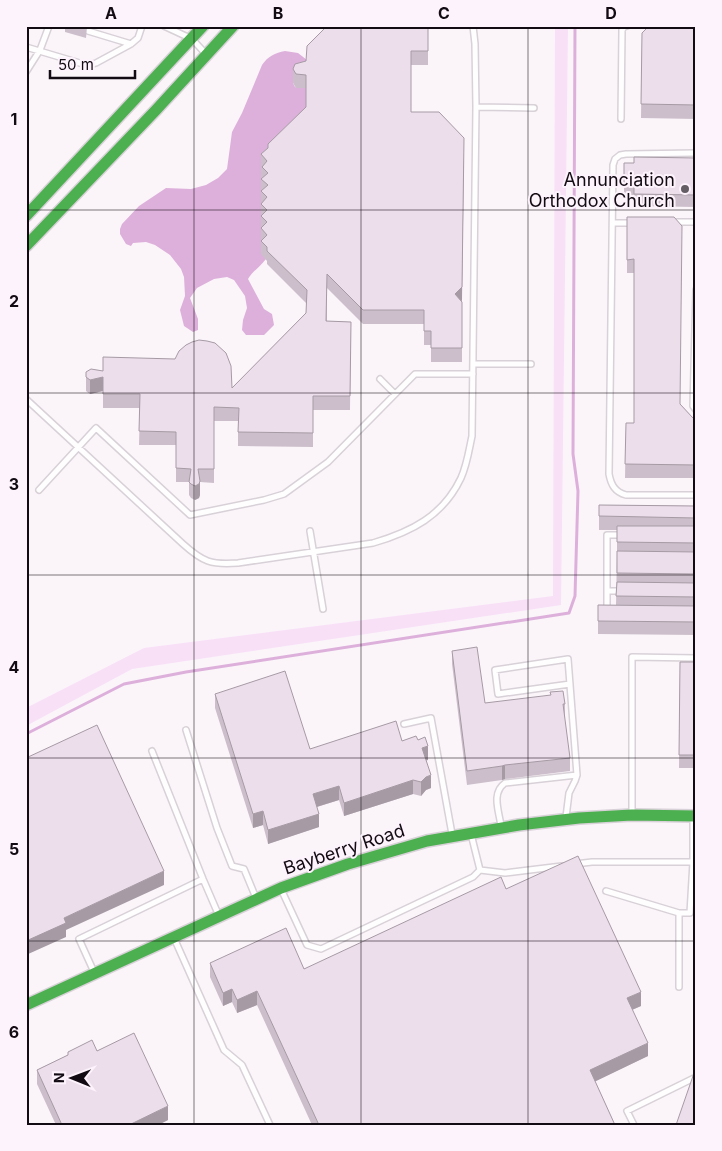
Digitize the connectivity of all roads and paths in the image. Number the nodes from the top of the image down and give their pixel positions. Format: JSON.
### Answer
{"nodes":[{"id":1,"x":50,"y":26,"type":"edge"},
{"id":2,"x":142,"y":26,"type":"edge"},
{"id":3,"x":164,"y":26,"type":"edge"},
{"id":4,"x":203,"y":26,"type":"edge"},
{"id":5,"x":233,"y":26,"type":"edge"},
{"id":6,"x":473,"y":26,"type":"edge"},
{"id":7,"x":627,"y":26,"type":"edge"},
{"id":8,"x":88,"y":31,"type":"dead end"},
{"id":9,"x":192,"y":38,"type":"junction"},
{"id":10,"x":131,"y":44,"type":"junction"},
{"id":11,"x":26,"y":47,"type":"edge"},
{"id":12,"x":40,"y":50,"type":"junction"},
{"id":13,"x":207,"y":55,"type":"junction"},
{"id":14,"x":26,"y":72,"type":"edge"},
{"id":15,"x":476,"y":106,"type":"junction"},
{"id":16,"x":534,"y":108,"type":"dead end"},
{"id":17,"x":621,"y":119,"type":"dead end"},
{"id":18,"x":696,"y":153,"type":"edge"},
{"id":19,"x":26,"y":216,"type":"edge"},
{"id":20,"x":640,"y":222,"type":"edge"},
{"id":21,"x":668,"y":222,"type":"edge"},
{"id":22,"x":696,"y":222,"type":"edge"},
{"id":23,"x":613,"y":223,"type":"junction"},
{"id":24,"x":26,"y":246,"type":"edge"},
{"id":25,"x":696,"y":290,"type":"edge"},
{"id":26,"x":473,"y":364,"type":"junction"},
{"id":27,"x":531,"y":364,"type":"dead end"},
{"id":28,"x":473,"y":374,"type":"junction"},
{"id":29,"x":380,"y":379,"type":"dead end"},
{"id":30,"x":695,"y":381,"type":"edge"},
{"id":31,"x":395,"y":394,"type":"junction"},
{"id":32,"x":26,"y":399,"type":"edge"},
{"id":33,"x":696,"y":410,"type":"edge"},
{"id":34,"x":78,"y":448,"type":"junction"},
{"id":35,"x":39,"y":490,"type":"dead end"},
{"id":36,"x":696,"y":495,"type":"edge"},
{"id":37,"x":310,"y":531,"type":"dead end"},
{"id":38,"x":627,"y":535,"type":"edge"},
{"id":39,"x":313,"y":552,"type":"junction"},
{"id":40,"x":607,"y":560,"type":"junction"},
{"id":41,"x":617,"y":560,"type":"edge"},
{"id":42,"x":607,"y":591,"type":"junction"},
{"id":43,"x":626,"y":591,"type":"edge"},
{"id":44,"x":323,"y":609,"type":"dead end"},
{"id":45,"x":607,"y":614,"type":"edge"},
{"id":46,"x":696,"y":658,"type":"edge"},
{"id":47,"x":570,"y":684,"type":"junction"},
{"id":48,"x":404,"y":724,"type":"dead end"},
{"id":49,"x":186,"y":730,"type":"dead end"},
{"id":50,"x":152,"y":750,"type":"dead end"},
{"id":51,"x":577,"y":774,"type":"junction"},
{"id":52,"x":632,"y":815,"type":"junction"},
{"id":53,"x":694,"y":816,"type":"edge"},
{"id":54,"x":566,"y":820,"type":"junction"},
{"id":55,"x":501,"y":828,"type":"junction"},
{"id":56,"x":471,"y":833,"type":"junction"},
{"id":57,"x":453,"y":837,"type":"junction"},
{"id":58,"x":693,"y":862,"type":"junction"},
{"id":59,"x":573,"y":864,"type":"edge"},
{"id":60,"x":563,"y":866,"type":"edge"},
{"id":61,"x":480,"y":870,"type":"junction"},
{"id":62,"x":203,"y":879,"type":"junction"},
{"id":63,"x":281,"y":888,"type":"junction"},
{"id":64,"x":606,"y":891,"type":"dead end"},
{"id":65,"x":256,"y":899,"type":"junction"},
{"id":66,"x":679,"y":912,"type":"junction"},
{"id":67,"x":219,"y":916,"type":"junction"},
{"id":68,"x":174,"y":937,"type":"junction"},
{"id":69,"x":95,"y":973,"type":"junction"},
{"id":70,"x":679,"y":987,"type":"dead end"},
{"id":71,"x":26,"y":1006,"type":"edge"},
{"id":72,"x":696,"y":1077,"type":"edge"},
{"id":73,"x":270,"y":1125,"type":"edge"},
{"id":74,"x":634,"y":1125,"type":"edge"}],
"edges":[{"from":1,"to":12,"type":"lane"},
{"from":2,"to":10,"type":"lane"},
{"from":3,"to":9,"type":"lane"},
{"from":4,"to":9,"type":"street"},
{"from":5,"to":13,"type":"street"},
{"from":6,"to":15,"type":"lane"},
{"from":7,"to":17,"type":"lane"},
{"from":8,"to":10,"type":"lane"},
{"from":9,"to":13,"type":"lane"},
{"from":9,"to":19,"type":"street"},
{"from":10,"to":12,"type":"lane"},
{"from":11,"to":12,"type":"lane"},
{"from":12,"to":14,"type":"lane"},
{"from":13,"to":24,"type":"street"},
{"from":15,"to":16,"type":"lane"},
{"from":15,"to":26,"type":"lane"},
{"from":18,"to":23,"type":"lane"},
{"from":20,"to":23,"type":"lane"},
{"from":21,"to":22,"type":"lane"},
{"from":23,"to":36,"type":"lane"},
{"from":25,"to":30,"type":"lane"},
{"from":26,"to":27,"type":"lane"},
{"from":26,"to":28,"type":"lane"},
{"from":28,"to":31,"type":"lane"},
{"from":28,"to":39,"type":"lane"},
{"from":29,"to":31,"type":"lane"},
{"from":30,"to":33,"type":"lane"},
{"from":31,"to":34,"type":"lane"},
{"from":32,"to":34,"type":"lane"},
{"from":34,"to":35,"type":"lane"},
{"from":34,"to":39,"type":"lane"},
{"from":37,"to":39,"type":"lane"},
{"from":38,"to":40,"type":"lane"},
{"from":39,"to":44,"type":"lane"},
{"from":40,"to":41,"type":"lane"},
{"from":40,"to":42,"type":"lane"},
{"from":42,"to":43,"type":"lane"},
{"from":42,"to":45,"type":"lane"},
{"from":46,"to":52,"type":"lane"},
{"from":47,"to":47,"type":"lane"},
{"from":47,"to":51,"type":"lane"},
{"from":48,"to":57,"type":"lane"},
{"from":49,"to":65,"type":"lane"},
{"from":50,"to":62,"type":"lane"},
{"from":51,"to":54,"type":"lane"},
{"from":51,"to":55,"type":"lane"},
{"from":52,"to":53,"type":"street","name":"Bayberry Road"},
{"from":52,"to":54,"type":"street","name":"Bayberry Road"},
{"from":53,"to":58,"type":"lane"},
{"from":54,"to":55,"type":"street","name":"Bayberry Road"},
{"from":55,"to":56,"type":"street","name":"Bayberry Road"},
{"from":56,"to":57,"type":"street","name":"Bayberry Road"},
{"from":56,"to":61,"type":"lane"},
{"from":57,"to":63,"type":"street","name":"Bayberry Road"},
{"from":58,"to":59,"type":"lane"},
{"from":58,"to":66,"type":"lane"},
{"from":60,"to":61,"type":"lane"},
{"from":61,"to":63,"type":"lane"},
{"from":62,"to":67,"type":"lane"},
{"from":62,"to":69,"type":"lane"},
{"from":63,"to":65,"type":"street","name":"Bayberry Road"},
{"from":64,"to":66,"type":"lane"},
{"from":65,"to":67,"type":"street","name":"Bayberry Road"},
{"from":66,"to":70,"type":"lane"},
{"from":67,"to":68,"type":"street","name":"Bayberry Road"},
{"from":68,"to":69,"type":"street","name":"Bayberry Road"},
{"from":68,"to":73,"type":"lane"},
{"from":69,"to":71,"type":"street","name":"Bayberry Road"},
{"from":72,"to":74,"type":"lane"}]}
